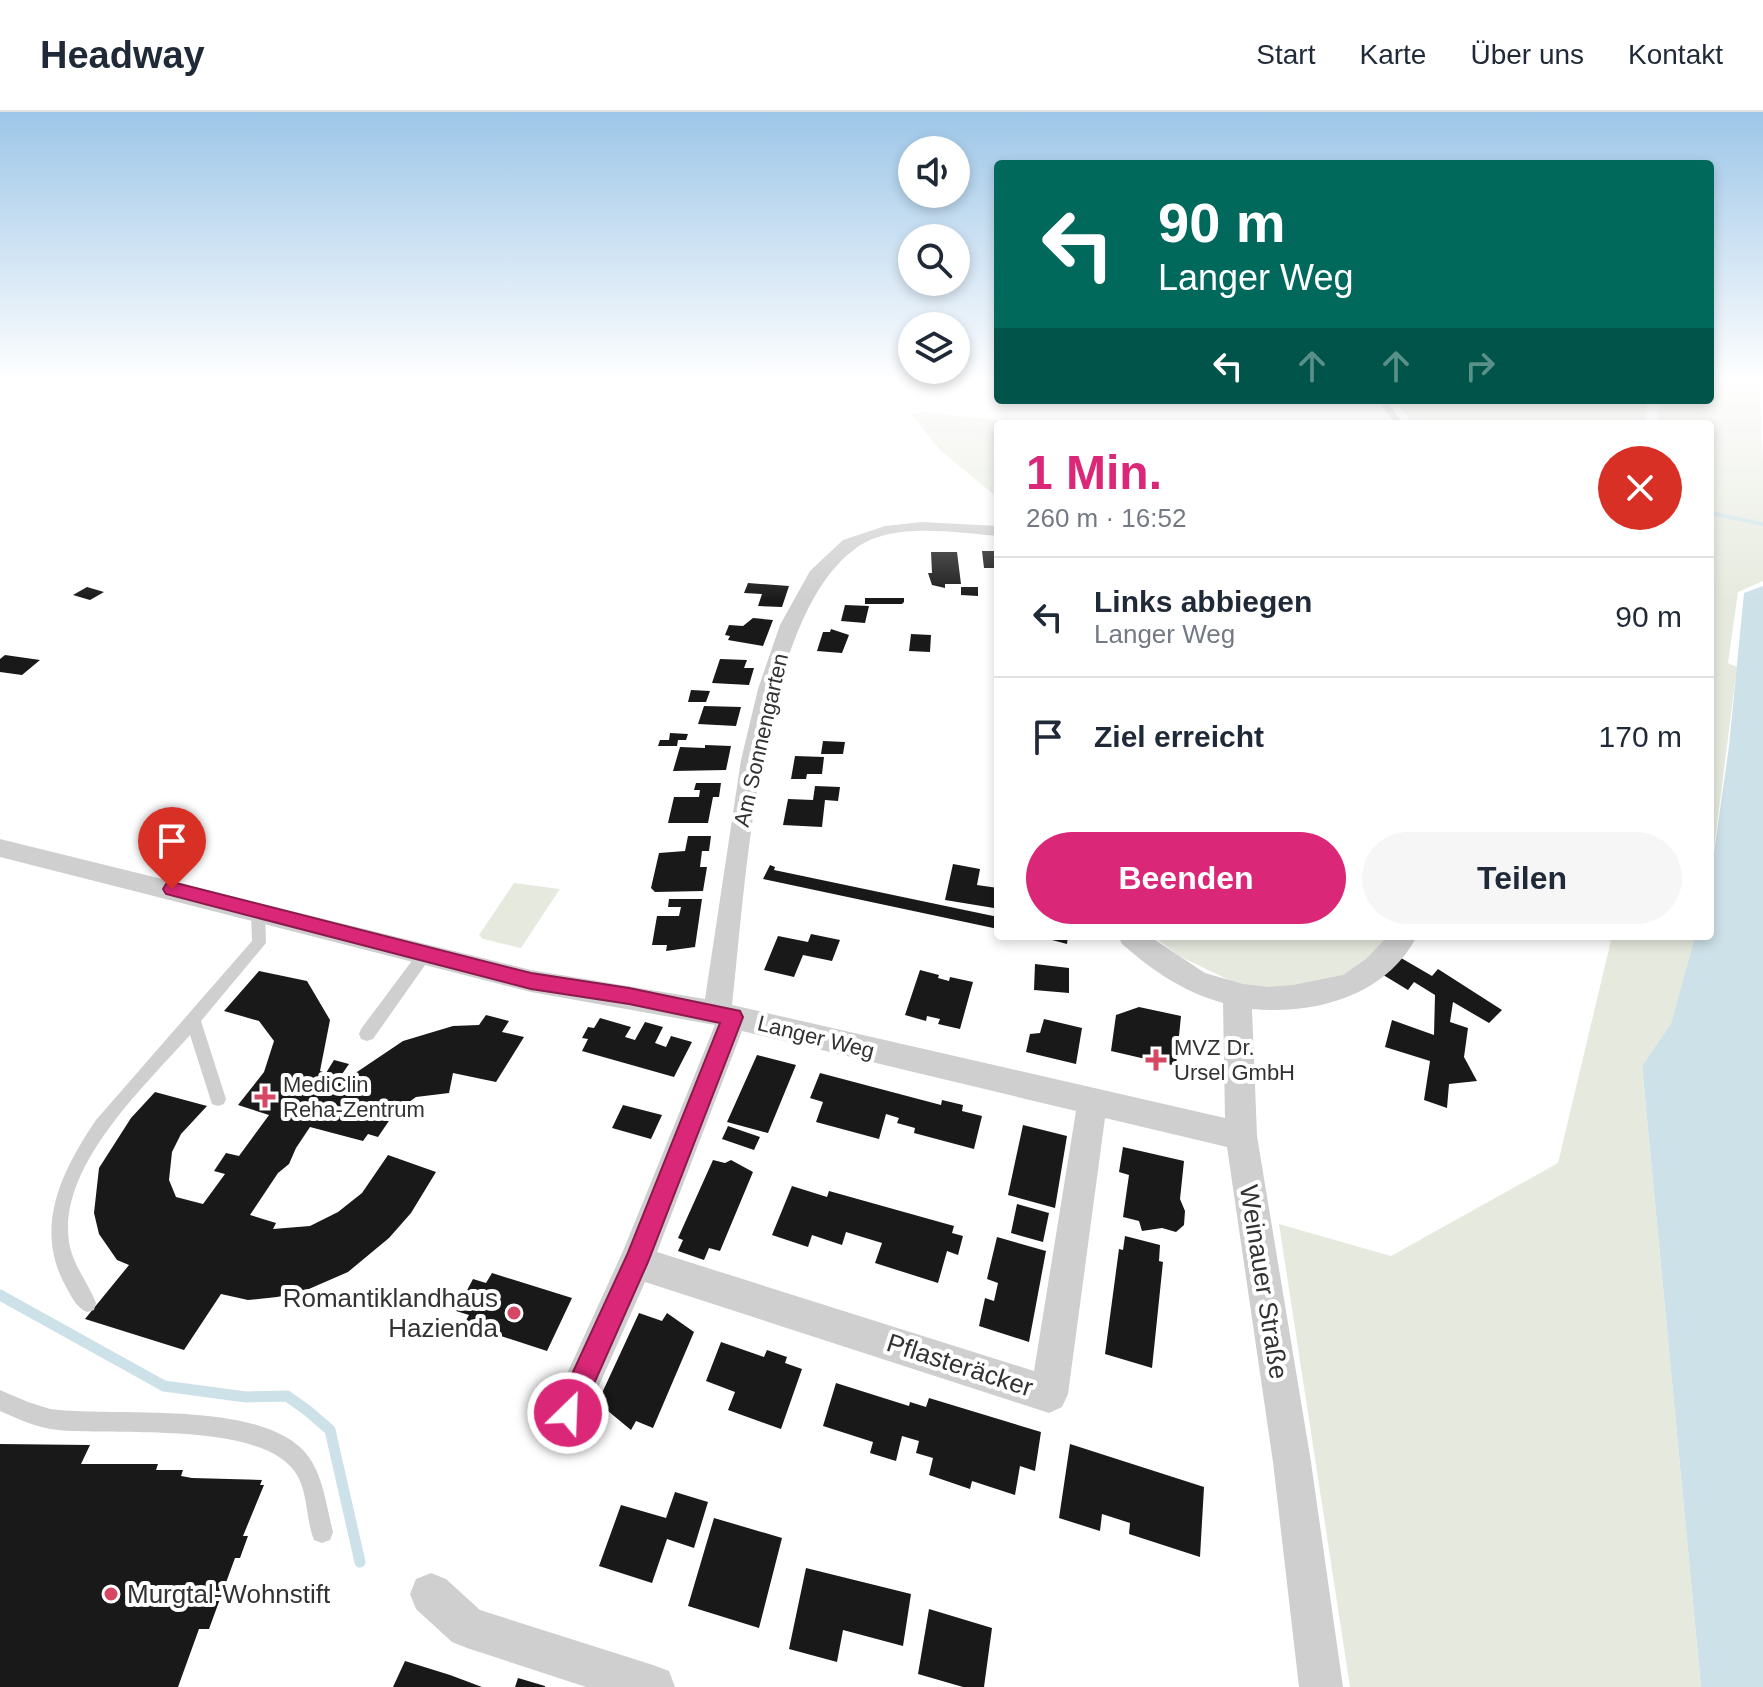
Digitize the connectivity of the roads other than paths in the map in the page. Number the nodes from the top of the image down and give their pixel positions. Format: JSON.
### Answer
{"nodes":[{"id":1,"x":994,"y":531,"type":"edge"},
{"id":2,"x":5,"y":853,"type":"edge"},
{"id":3,"x":258,"y":911,"type":"junction"},
{"id":4,"x":1135,"y":940,"type":"edge"},
{"id":5,"x":1400,"y":940,"type":"edge"},
{"id":6,"x":425,"y":954,"type":"junction"},
{"id":7,"x":1237,"y":998,"type":"junction"},
{"id":8,"x":725,"y":1015,"type":"junction"},
{"id":9,"x":193,"y":1020,"type":"junction"},
{"id":10,"x":367,"y":1034,"type":"dead end"},
{"id":11,"x":218,"y":1099,"type":"dead end"},
{"id":12,"x":1092,"y":1104,"type":"junction"},
{"id":13,"x":1241,"y":1136,"type":"junction"},
{"id":14,"x":636,"y":1262,"type":"junction"},
{"id":15,"x":87,"y":1303,"type":"dead end"},
{"id":16,"x":0,"y":1400,"type":"edge"},
{"id":17,"x":568,"y":1413,"type":"dead end"},
{"id":18,"x":322,"y":1532,"type":"dead end"},
{"id":19,"x":431,"y":1594,"type":"dead end"},
{"id":20,"x":653,"y":1687,"type":"edge"},
{"id":21,"x":1321,"y":1687,"type":"edge"}],
"edges":[{"from":1,"to":8,"type":"street","name":"Am Sonnengarten"},
{"from":2,"to":3,"type":"street","name":"Langer Weg"},
{"from":3,"to":6,"type":"street","name":"Langer Weg"},
{"from":3,"to":9,"type":"lane"},
{"from":4,"to":7,"type":"street"},
{"from":5,"to":7,"type":"street"},
{"from":6,"to":8,"type":"street","name":"Langer Weg"},
{"from":6,"to":10,"type":"lane"},
{"from":7,"to":13,"type":"street","name":"Weinauer Straße"},
{"from":8,"to":12,"type":"street","name":"Langer Weg"},
{"from":8,"to":14,"type":"street"},
{"from":9,"to":11,"type":"lane"},
{"from":9,"to":15,"type":"lane"},
{"from":12,"to":13,"type":"street","name":"Langer Weg"},
{"from":12,"to":14,"type":"street","name":"Pflasteräcker"},
{"from":13,"to":21,"type":"street","name":"Weinauer Straße"},
{"from":14,"to":17,"type":"street"},
{"from":16,"to":18,"type":"lane"},
{"from":19,"to":20,"type":"street"}]}
